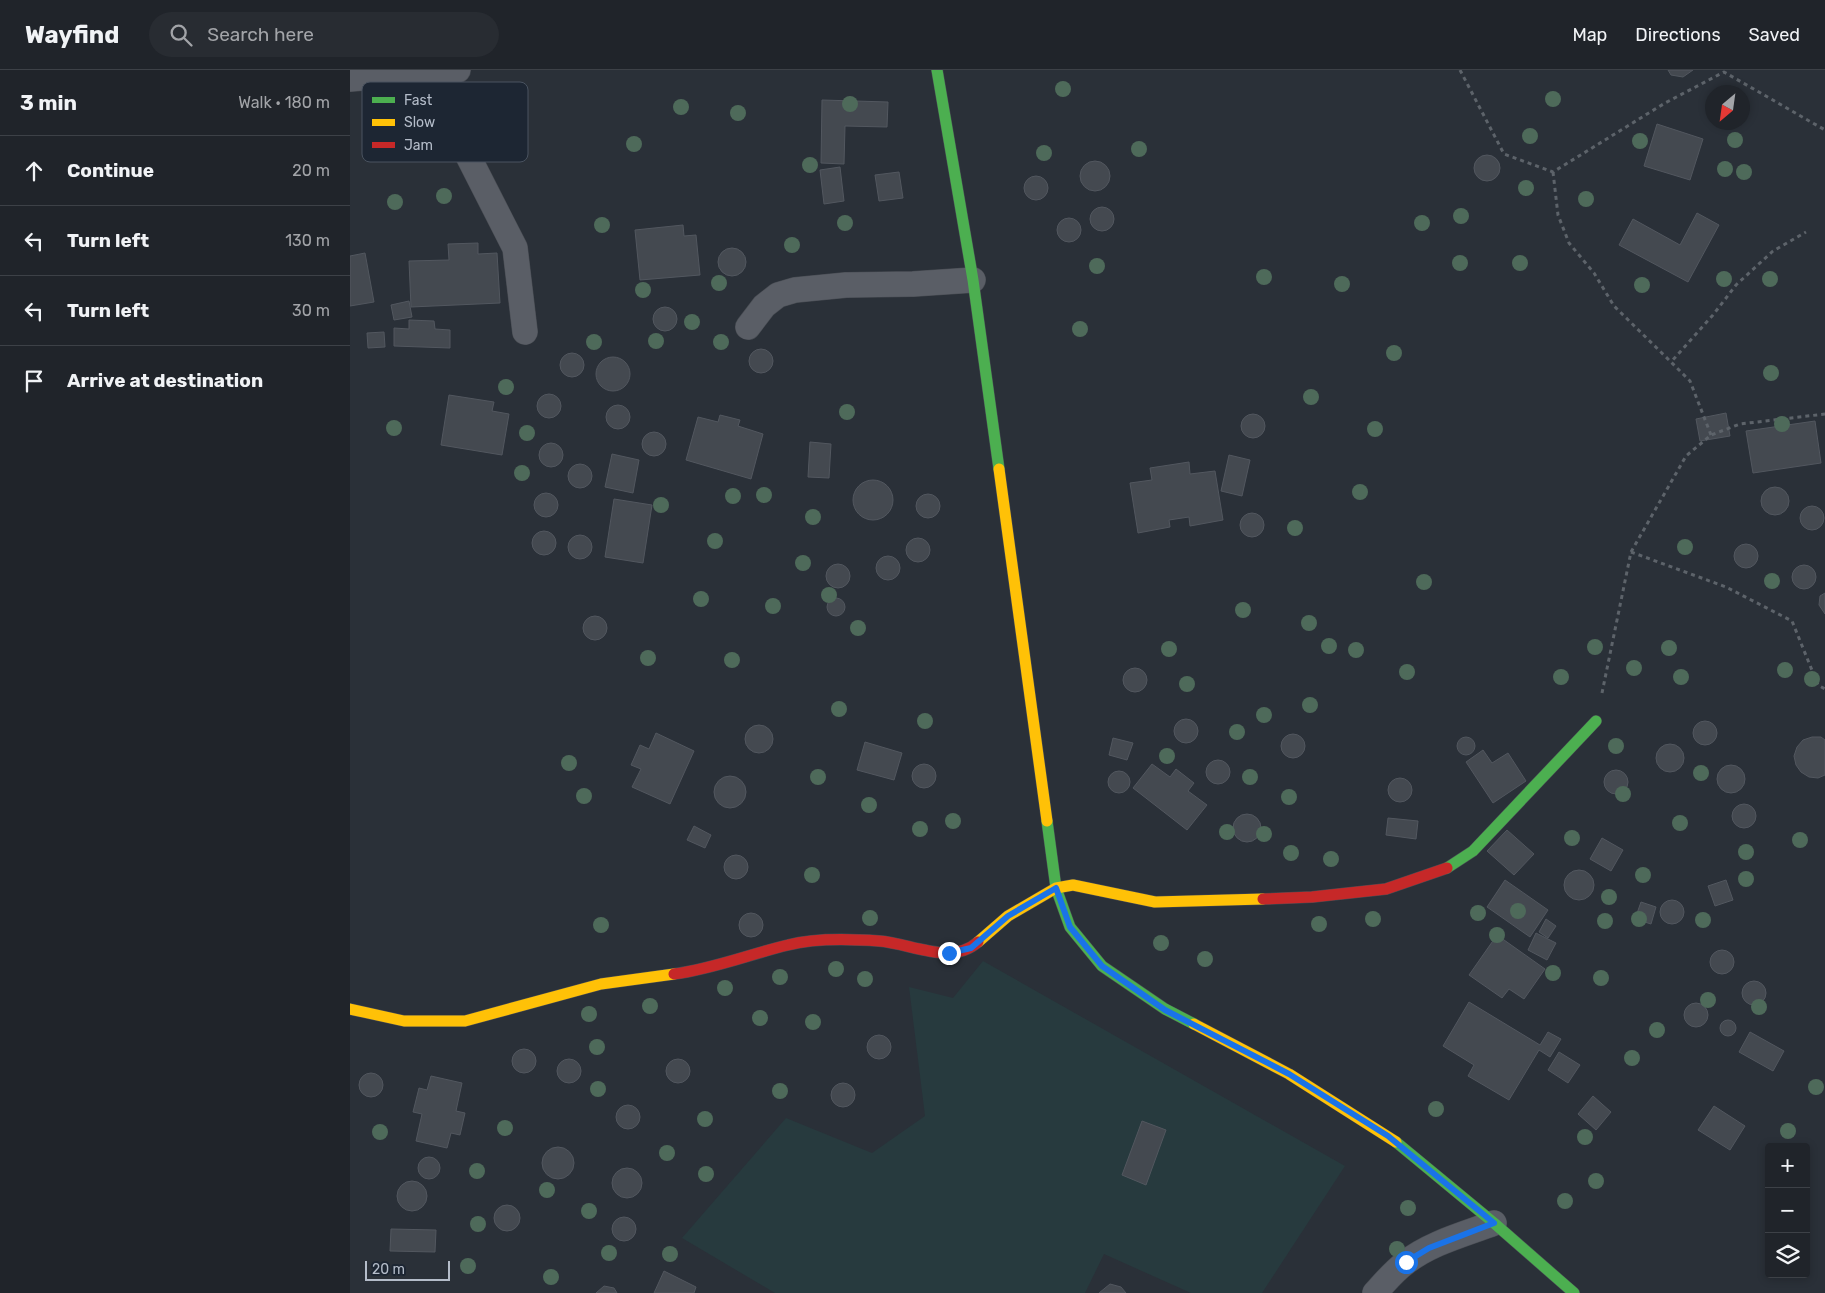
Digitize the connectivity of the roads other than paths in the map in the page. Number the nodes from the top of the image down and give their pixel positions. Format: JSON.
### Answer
{"nodes":[{"id":1,"x":937,"y":70,"type":"edge"},
{"id":2,"x":451,"y":71,"type":"edge"},
{"id":3,"x":350,"y":79,"type":"edge"},
{"id":4,"x":471,"y":162,"type":"edge"},
{"id":5,"x":973,"y":280,"type":"junction"},
{"id":6,"x":748,"y":327,"type":"dead end"},
{"id":7,"x":524,"y":332,"type":"dead end"},
{"id":8,"x":1596,"y":721,"type":"road end"},
{"id":9,"x":1056,"y":888,"type":"junction"},
{"id":10,"x":350,"y":1009,"type":"edge"},
{"id":11,"x":1494,"y":1223,"type":"junction"},
{"id":12,"x":1375,"y":1293,"type":"edge"},
{"id":13,"x":1574,"y":1293,"type":"edge"}],
"edges":[{"from":1,"to":5,"type":"street"},
{"from":2,"to":3,"type":"street"},
{"from":4,"to":7,"type":"street"},
{"from":5,"to":6,"type":"street"},
{"from":5,"to":9,"type":"street"},
{"from":8,"to":9,"type":"street"},
{"from":9,"to":10,"type":"street"},
{"from":9,"to":11,"type":"street"},
{"from":11,"to":12,"type":"street"},
{"from":11,"to":13,"type":"street"}]}
